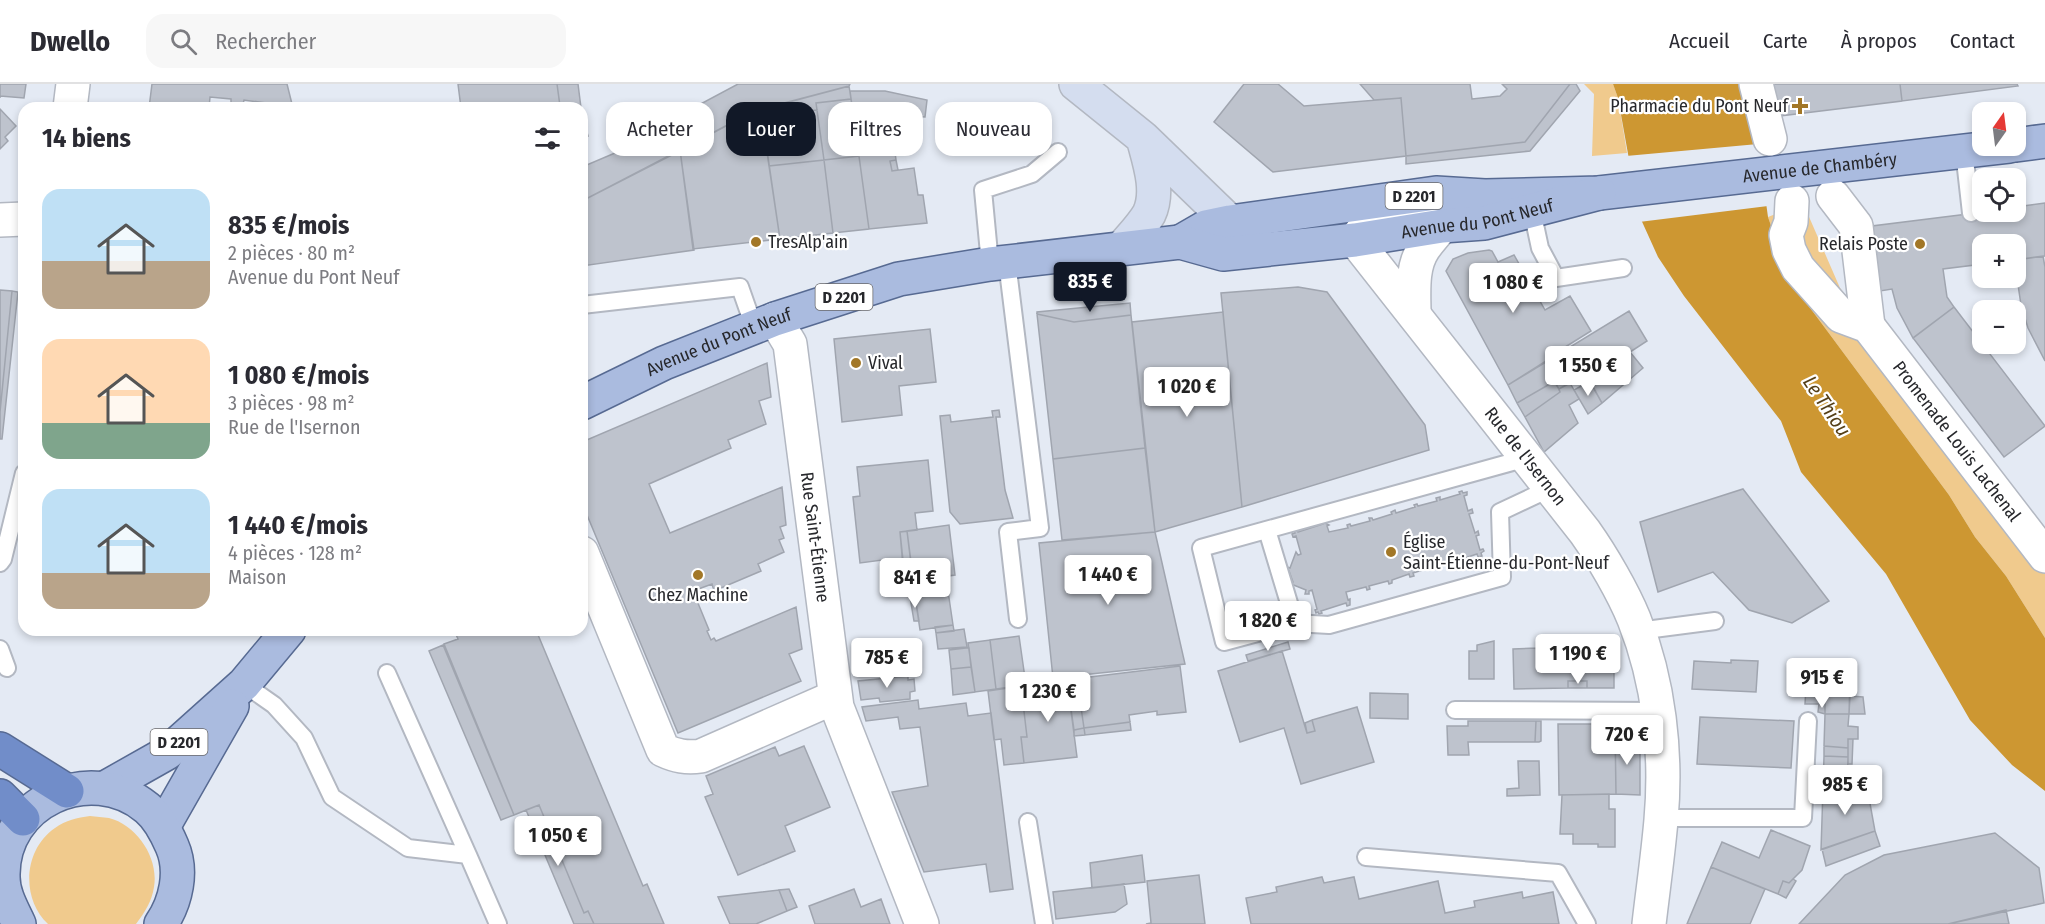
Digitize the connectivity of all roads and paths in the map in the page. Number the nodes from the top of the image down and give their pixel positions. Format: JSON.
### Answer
{"nodes":[{"id":1,"x":73,"y":84,"type":"edge"},
{"id":2,"x":1076,"y":84,"type":"edge"},
{"id":3,"x":1756,"y":84,"type":"edge"},
{"id":4,"x":71,"y":102,"type":"edge"},
{"id":5,"x":1143,"y":138,"type":"junction"},
{"id":6,"x":1770,"y":139,"type":"dead end"},
{"id":7,"x":2045,"y":141,"type":"edge"},
{"id":8,"x":2026,"y":144,"type":"edge"},
{"id":9,"x":1972,"y":150,"type":"edge"},
{"id":10,"x":1964,"y":151,"type":"junction"},
{"id":11,"x":1058,"y":152,"type":"dead end"},
{"id":12,"x":1615,"y":191,"type":"joint"},
{"id":13,"x":1485,"y":196,"type":"junction"},
{"id":14,"x":1833,"y":196,"type":"dead end"},
{"id":15,"x":1792,"y":201,"type":"dead end"},
{"id":16,"x":1531,"y":203,"type":"junction"},
{"id":17,"x":1971,"y":213,"type":"dead end"},
{"id":18,"x":18,"y":219,"type":"edge"},
{"id":19,"x":0,"y":220,"type":"edge"},
{"id":20,"x":1230,"y":222,"type":"junction"},
{"id":21,"x":1442,"y":226,"type":"junction"},
{"id":22,"x":1355,"y":240,"type":"junction"},
{"id":23,"x":1180,"y":242,"type":"junction"},
{"id":24,"x":1122,"y":248,"type":"junction"},
{"id":25,"x":998,"y":263,"type":"junction"},
{"id":26,"x":1623,"y":268,"type":"dead end"},
{"id":27,"x":588,"y":304,"type":"edge"},
{"id":28,"x":1414,"y":314,"type":"junction"},
{"id":29,"x":765,"y":323,"type":"junction"},
{"id":30,"x":1868,"y":326,"type":"junction"},
{"id":31,"x":588,"y":400,"type":"edge"},
{"id":32,"x":1527,"y":458,"type":"junction"},
{"id":33,"x":1551,"y":488,"type":"junction"},
{"id":34,"x":18,"y":498,"type":"edge"},
{"id":35,"x":1266,"y":530,"type":"junction"},
{"id":36,"x":2045,"y":556,"type":"edge"},
{"id":37,"x":0,"y":563,"type":"edge"},
{"id":38,"x":588,"y":568,"type":"edge"},
{"id":39,"x":1018,"y":619,"type":"dead end"},
{"id":40,"x":1715,"y":621,"type":"dead end"},
{"id":41,"x":1295,"y":623,"type":"junction"},
{"id":42,"x":1638,"y":631,"type":"junction"},
{"id":43,"x":284,"y":636,"type":"edge"},
{"id":44,"x":0,"y":649,"type":"edge"},
{"id":45,"x":8,"y":668,"type":"dead end"},
{"id":46,"x":387,"y":674,"type":"dead end"},
{"id":47,"x":244,"y":684,"type":"junction"},
{"id":48,"x":836,"y":697,"type":"junction"},
{"id":49,"x":1455,"y":710,"type":"dead end"},
{"id":50,"x":1658,"y":711,"type":"junction"},
{"id":51,"x":1808,"y":721,"type":"dead end"},
{"id":52,"x":0,"y":749,"type":"edge"},
{"id":53,"x":105,"y":788,"type":"junction"},
{"id":54,"x":67,"y":791,"type":"junction"},
{"id":55,"x":0,"y":796,"type":"edge"},
{"id":56,"x":1662,"y":818,"type":"junction"},
{"id":57,"x":22,"y":819,"type":"junction"},
{"id":58,"x":1028,"y":822,"type":"dead end"},
{"id":59,"x":163,"y":827,"type":"junction"},
{"id":60,"x":468,"y":855,"type":"junction"},
{"id":61,"x":1366,"y":857,"type":"dead end"},
{"id":62,"x":178,"y":883,"type":"junction"},
{"id":63,"x":9,"y":911,"type":"edge"},
{"id":64,"x":161,"y":924,"type":"edge"},
{"id":65,"x":182,"y":924,"type":"edge"},
{"id":66,"x":498,"y":924,"type":"edge"},
{"id":67,"x":922,"y":924,"type":"edge"},
{"id":68,"x":1044,"y":924,"type":"edge"},
{"id":69,"x":1587,"y":924,"type":"edge"},
{"id":70,"x":1649,"y":924,"type":"edge"}],
"edges":[{"from":1,"to":4,"type":"street"},
{"from":2,"to":5,"type":"street"},
{"from":3,"to":6,"type":"street"},
{"from":5,"to":20,"type":"street"},
{"from":5,"to":24,"type":"street"},
{"from":7,"to":8,"type":"main road"},
{"from":9,"to":10,"type":"main road","name":"Avenue de Chambéry"},
{"from":10,"to":12,"type":"main road","name":"Avenue de Chambéry"},
{"from":10,"to":17,"type":"lane"},
{"from":11,"to":25,"type":"lane"},
{"from":12,"to":16,"type":"main road","name":"Avenue du Pont Neuf","number":"D 2201"},
{"from":13,"to":16,"type":"main road","name":"Avenue du Pont Neuf","number":"D 2201"},
{"from":13,"to":20,"type":"main road","name":"Avenue du Pont Neuf","number":"D 2201"},
{"from":13,"to":22,"type":"street"},
{"from":14,"to":30,"type":"street"},
{"from":15,"to":30,"type":"street"},
{"from":16,"to":21,"type":"main road","name":"Avenue du Pont Neuf","number":"D 2201"},
{"from":16,"to":26,"type":"lane"},
{"from":18,"to":19,"type":"street"},
{"from":20,"to":22,"type":"street","name":"Avenue du Pont Neuf"},
{"from":20,"to":23,"type":"main road","name":"Avenue du Pont Neuf","number":"D 2201"},
{"from":21,"to":22,"type":"main road","name":"Avenue du Pont Neuf","number":"D 2201"},
{"from":21,"to":28,"type":"street"},
{"from":22,"to":23,"type":"main road","name":"Avenue du Pont Neuf","number":"D 2201"},
{"from":22,"to":28,"type":"street","name":"Rue de l'Isernon"},
{"from":23,"to":24,"type":"main road","name":"Avenue du Pont Neuf","number":"D 2201"},
{"from":24,"to":25,"type":"main road","name":"Avenue du Pont Neuf","number":"D 2201"},
{"from":25,"to":29,"type":"main road","name":"Avenue du Pont Neuf","number":"D 2201"},
{"from":25,"to":39,"type":"lane"},
{"from":27,"to":29,"type":"lane"},
{"from":28,"to":32,"type":"street","name":"Rue de l'Isernon"},
{"from":29,"to":31,"type":"main road","name":"Avenue du Pont Neuf","number":"D 2201"},
{"from":29,"to":48,"type":"street","name":"Rue Saint-Étienne"},
{"from":30,"to":36,"type":"street","name":"Promenade Louis Lachenal"},
{"from":32,"to":33,"type":"street","name":"Rue de l'Isernon"},
{"from":32,"to":35,"type":"lane"},
{"from":33,"to":41,"type":"lane"},
{"from":33,"to":42,"type":"street","name":"Rue de l'Isernon"},
{"from":34,"to":37,"type":"lane"},
{"from":35,"to":41,"type":"lane"},
{"from":35,"to":41,"type":"lane"},
{"from":38,"to":48,"type":"street"},
{"from":40,"to":42,"type":"lane"},
{"from":42,"to":50,"type":"street","name":"Rue de l'Isernon"},
{"from":43,"to":47,"type":"main road","number":"D 2201"},
{"from":44,"to":45,"type":"lane"},
{"from":46,"to":60,"type":"lane"},
{"from":47,"to":53,"type":"main road","number":"D 2201"},
{"from":47,"to":59,"type":"main road","number":"D 2201"},
{"from":47,"to":60,"type":"lane"},
{"from":48,"to":67,"type":"street","name":"Rue Saint-Étienne"},
{"from":49,"to":50,"type":"lane"},
{"from":50,"to":56,"type":"street","name":"Rue de l'Isernon"},
{"from":51,"to":56,"type":"lane"},
{"from":52,"to":54,"type":"highway"},
{"from":53,"to":54,"type":"main road"},
{"from":53,"to":59,"type":"main road"},
{"from":54,"to":57,"type":"main road"},
{"from":55,"to":57,"type":"highway"},
{"from":56,"to":70,"type":"street","name":"Rue de l'Isernon"},
{"from":57,"to":63,"type":"main road"},
{"from":58,"to":68,"type":"lane"},
{"from":59,"to":62,"type":"main road"},
{"from":60,"to":66,"type":"lane"},
{"from":61,"to":69,"type":"lane"},
{"from":62,"to":64,"type":"main road"},
{"from":62,"to":65,"type":"street"}]}
